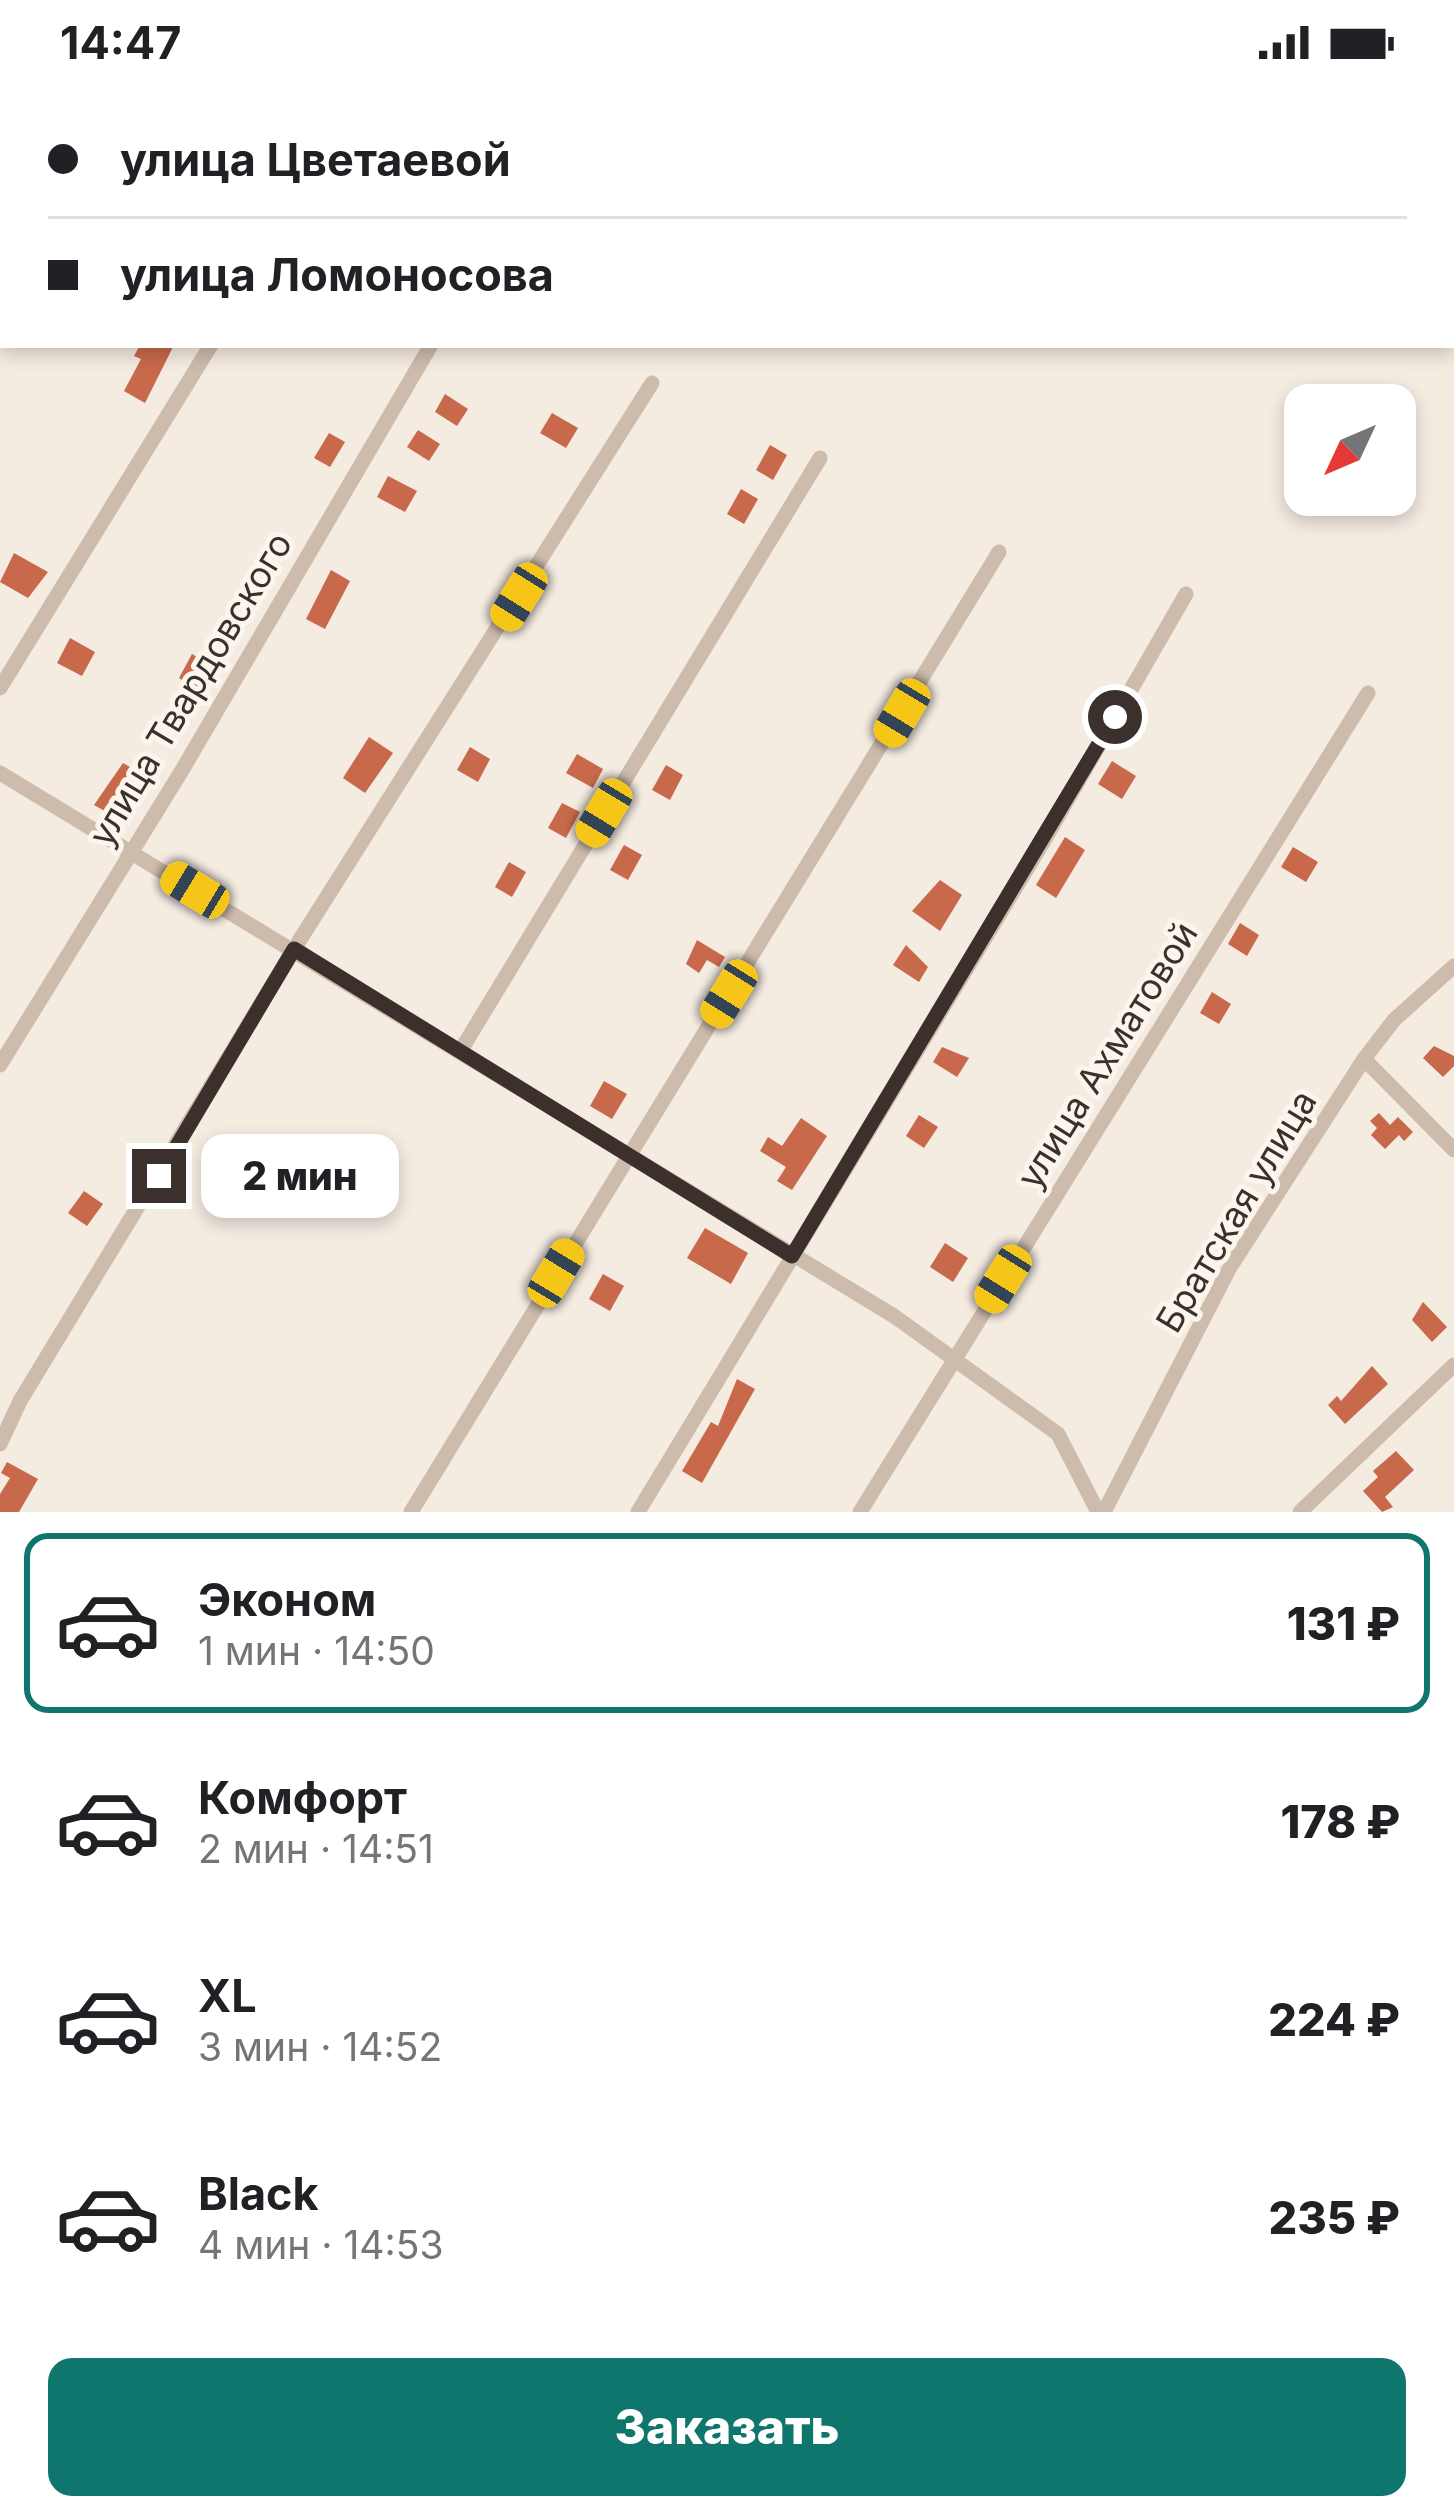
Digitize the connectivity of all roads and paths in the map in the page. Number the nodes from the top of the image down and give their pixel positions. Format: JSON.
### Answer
{"nodes":[{"id":1,"x":209,"y":348,"type":"edge"},
{"id":2,"x":429,"y":348,"type":"edge"},
{"id":3,"x":652,"y":383,"type":"dead end"},
{"id":4,"x":820,"y":458,"type":"dead end"},
{"id":5,"x":999,"y":552,"type":"dead end"},
{"id":6,"x":1186,"y":594,"type":"dead end"},
{"id":7,"x":0,"y":688,"type":"edge"},
{"id":8,"x":1368,"y":692,"type":"dead end"},
{"id":9,"x":0,"y":773,"type":"edge"},
{"id":10,"x":129,"y":850,"type":"junction"},
{"id":11,"x":294,"y":949,"type":"junction"},
{"id":12,"x":1454,"y":966,"type":"edge"},
{"id":13,"x":461,"y":1050,"type":"junction"},
{"id":14,"x":1364,"y":1059,"type":"junction"},
{"id":15,"x":0,"y":1065,"type":"edge"},
{"id":16,"x":1454,"y":1150,"type":"edge"},
{"id":17,"x":629,"y":1153,"type":"junction"},
{"id":18,"x":792,"y":1256,"type":"junction"},
{"id":19,"x":954,"y":1357,"type":"junction"},
{"id":20,"x":1454,"y":1365,"type":"edge"},
{"id":21,"x":0,"y":1444,"type":"edge"},
{"id":22,"x":411,"y":1512,"type":"edge"},
{"id":23,"x":638,"y":1512,"type":"edge"},
{"id":24,"x":860,"y":1512,"type":"edge"},
{"id":25,"x":1101,"y":1512,"type":"edge"},
{"id":26,"x":1300,"y":1512,"type":"edge"}],
"edges":[{"from":1,"to":7,"type":"street"},
{"from":2,"to":10,"type":"street","name":"улица Твардовского"},
{"from":3,"to":11,"type":"street"},
{"from":4,"to":13,"type":"street"},
{"from":5,"to":17,"type":"street"},
{"from":6,"to":18,"type":"street"},
{"from":8,"to":19,"type":"street","name":"улица Ахматовой"},
{"from":9,"to":10,"type":"street"},
{"from":10,"to":11,"type":"street"},
{"from":10,"to":15,"type":"street","name":"улица Твардовского"},
{"from":11,"to":13,"type":"street"},
{"from":11,"to":21,"type":"street"},
{"from":12,"to":14,"type":"street","name":"Братская улица"},
{"from":13,"to":17,"type":"street"},
{"from":14,"to":16,"type":"street"},
{"from":14,"to":25,"type":"street","name":"Братская улица"},
{"from":17,"to":18,"type":"street"},
{"from":17,"to":22,"type":"street"},
{"from":18,"to":19,"type":"street"},
{"from":18,"to":23,"type":"street"},
{"from":19,"to":24,"type":"street","name":"улица Ахматовой"},
{"from":19,"to":25,"type":"street"},
{"from":20,"to":26,"type":"street"}]}
